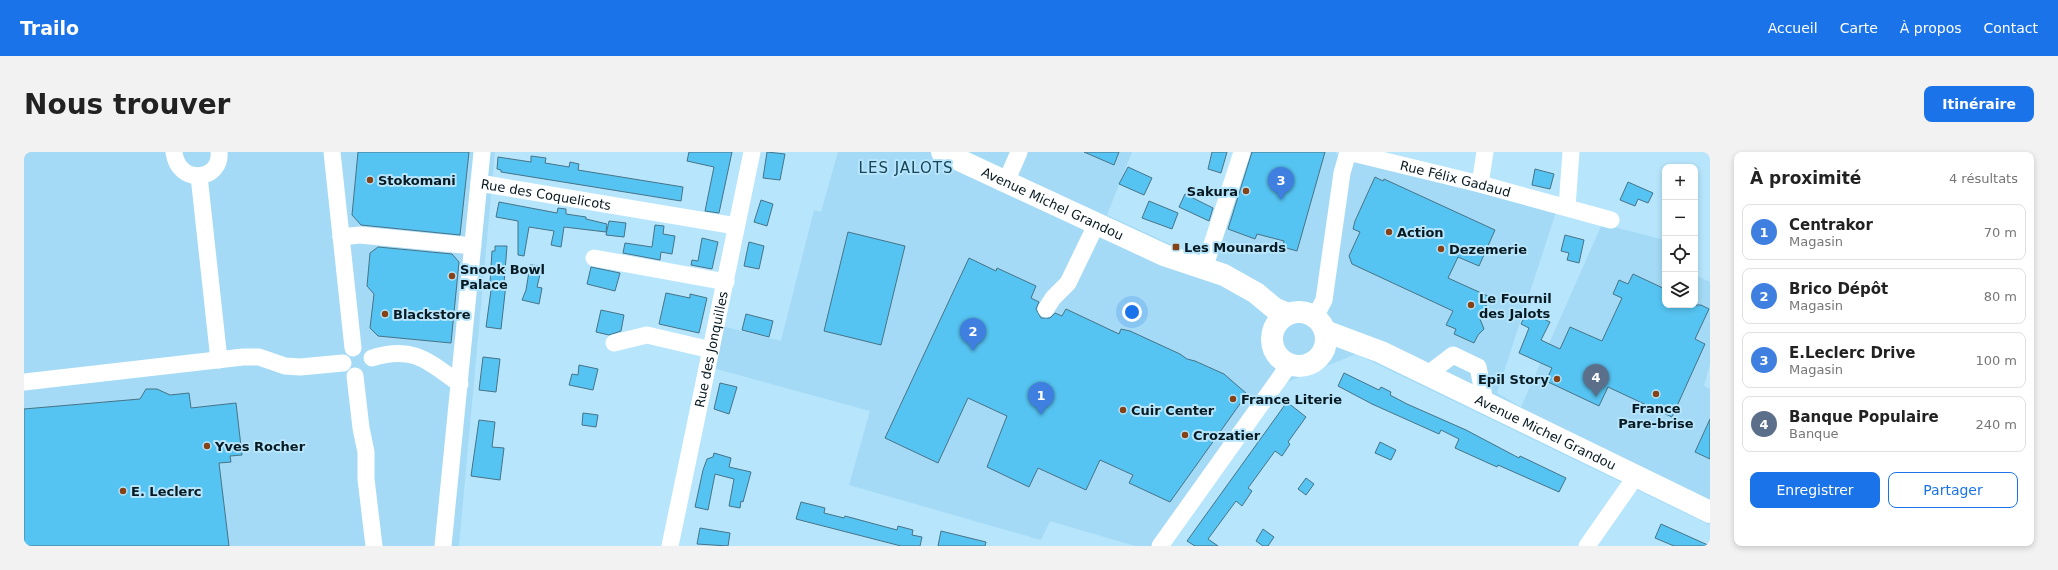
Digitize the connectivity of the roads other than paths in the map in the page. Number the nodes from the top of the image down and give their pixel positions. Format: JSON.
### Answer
{"nodes":[{"id":1,"x":174,"y":152,"type":"edge"},
{"id":2,"x":219,"y":152,"type":"edge"},
{"id":3,"x":332,"y":152,"type":"edge"},
{"id":4,"x":482,"y":152,"type":"edge"},
{"id":5,"x":752,"y":152,"type":"edge"},
{"id":6,"x":942,"y":152,"type":"edge"},
{"id":7,"x":1019,"y":152,"type":"edge"},
{"id":8,"x":1242,"y":152,"type":"edge"},
{"id":9,"x":1485,"y":152,"type":"edge"},
{"id":10,"x":1571,"y":152,"type":"edge"},
{"id":11,"x":1404,"y":159,"type":"edge"},
{"id":12,"x":199,"y":176,"type":"junction"},
{"id":13,"x":1006,"y":182,"type":"junction"},
{"id":14,"x":479,"y":183,"type":"junction"},
{"id":15,"x":1480,"y":184,"type":"junction"},
{"id":16,"x":1567,"y":207,"type":"junction"},
{"id":17,"x":1611,"y":220,"type":"dead end"},
{"id":18,"x":1097,"y":224,"type":"junction"},
{"id":19,"x":736,"y":226,"type":"junction"},
{"id":20,"x":341,"y":237,"type":"junction"},
{"id":21,"x":473,"y":246,"type":"junction"},
{"id":22,"x":1164,"y":255,"type":"junction"},
{"id":23,"x":594,"y":258,"type":"dead end"},
{"id":24,"x":1204,"y":269,"type":"junction"},
{"id":25,"x":726,"y":282,"type":"junction"},
{"id":26,"x":1046,"y":309,"type":"dead end"},
{"id":27,"x":1288,"y":314,"type":"junction"},
{"id":28,"x":1320,"y":324,"type":"junction"},
{"id":29,"x":1273,"y":330,"type":"junction"},
{"id":30,"x":614,"y":343,"type":"dead end"},
{"id":31,"x":353,"y":348,"type":"junction"},
{"id":32,"x":711,"y":350,"type":"junction"},
{"id":33,"x":1381,"y":352,"type":"junction"},
{"id":34,"x":1321,"y":356,"type":"junction"},
{"id":35,"x":372,"y":358,"type":"junction"},
{"id":36,"x":219,"y":360,"type":"junction"},
{"id":37,"x":343,"y":363,"type":"junction"},
{"id":38,"x":1289,"y":365,"type":"junction"},
{"id":39,"x":1428,"y":374,"type":"junction"},
{"id":40,"x":355,"y":376,"type":"junction"},
{"id":41,"x":24,"y":382,"type":"edge"},
{"id":42,"x":460,"y":384,"type":"junction"},
{"id":43,"x":1485,"y":402,"type":"junction"},
{"id":44,"x":1636,"y":476,"type":"junction"},
{"id":45,"x":1710,"y":512,"type":"edge"},
{"id":46,"x":374,"y":546,"type":"edge"},
{"id":47,"x":443,"y":546,"type":"edge"},
{"id":48,"x":670,"y":546,"type":"edge"},
{"id":49,"x":1160,"y":546,"type":"edge"},
{"id":50,"x":1587,"y":546,"type":"edge"}],
"edges":[{"from":1,"to":12,"type":"street"},
{"from":2,"to":12,"type":"street"},
{"from":3,"to":20,"type":"street"},
{"from":4,"to":14,"type":"street"},
{"from":5,"to":19,"type":"street","name":"Rue des Jonquilles"},
{"from":6,"to":13,"type":"main road","name":"Avenue Michel Grandou"},
{"from":7,"to":13,"type":"street"},
{"from":8,"to":24,"type":"street"},
{"from":9,"to":15,"type":"street"},
{"from":10,"to":16,"type":"street"},
{"from":11,"to":15,"type":"street","name":"Rue Félix Gadaud"},
{"from":11,"to":28,"type":"street","name":"Rue Félix Gadaud"},
{"from":12,"to":36,"type":"street"},
{"from":13,"to":18,"type":"main road","name":"Avenue Michel Grandou"},
{"from":14,"to":19,"type":"street","name":"Rue des Coquelicots"},
{"from":14,"to":21,"type":"street","name":"Rue des Coquelicots"},
{"from":15,"to":16,"type":"street","name":"Rue Félix Gadaud"},
{"from":16,"to":17,"type":"street","name":"Rue Félix Gadaud"},
{"from":18,"to":22,"type":"main road","name":"Avenue Michel Grandou"},
{"from":18,"to":26,"type":"street"},
{"from":19,"to":25,"type":"street","name":"Rue des Jonquilles"},
{"from":20,"to":21,"type":"street"},
{"from":20,"to":31,"type":"street"},
{"from":21,"to":42,"type":"street","name":"Rue des Coquelicots"},
{"from":22,"to":24,"type":"main road","name":"Avenue Michel Grandou"},
{"from":22,"to":29,"type":"main road","name":"Avenue Michel Grandou"},
{"from":23,"to":25,"type":"street"},
{"from":24,"to":27,"type":"main road","name":"Avenue Michel Grandou"},
{"from":25,"to":32,"type":"street","name":"Rue des Jonquilles"},
{"from":27,"to":28,"type":"main road"},
{"from":27,"to":29,"type":"main road"},
{"from":28,"to":33,"type":"main road","name":"Avenue Michel Grandou"},
{"from":28,"to":34,"type":"main road"},
{"from":29,"to":38,"type":"main road"},
{"from":30,"to":32,"type":"street"},
{"from":31,"to":35,"type":"street"},
{"from":31,"to":37,"type":"street"},
{"from":32,"to":48,"type":"street","name":"Rue des Jonquilles"},
{"from":33,"to":34,"type":"main road","name":"Avenue Michel Grandou"},
{"from":33,"to":39,"type":"main road","name":"Avenue Michel Grandou"},
{"from":34,"to":38,"type":"main road"},
{"from":35,"to":40,"type":"street"},
{"from":35,"to":42,"type":"street"},
{"from":36,"to":37,"type":"street"},
{"from":36,"to":41,"type":"street"},
{"from":37,"to":40,"type":"street"},
{"from":38,"to":49,"type":"street"},
{"from":39,"to":43,"type":"main road","name":"Avenue Michel Grandou"},
{"from":39,"to":43,"type":"street"},
{"from":40,"to":46,"type":"street"},
{"from":42,"to":47,"type":"street","name":"Rue des Coquelicots"},
{"from":43,"to":44,"type":"main road","name":"Avenue Michel Grandou"},
{"from":44,"to":45,"type":"main road","name":"Avenue Michel Grandou"},
{"from":44,"to":50,"type":"street"}]}
